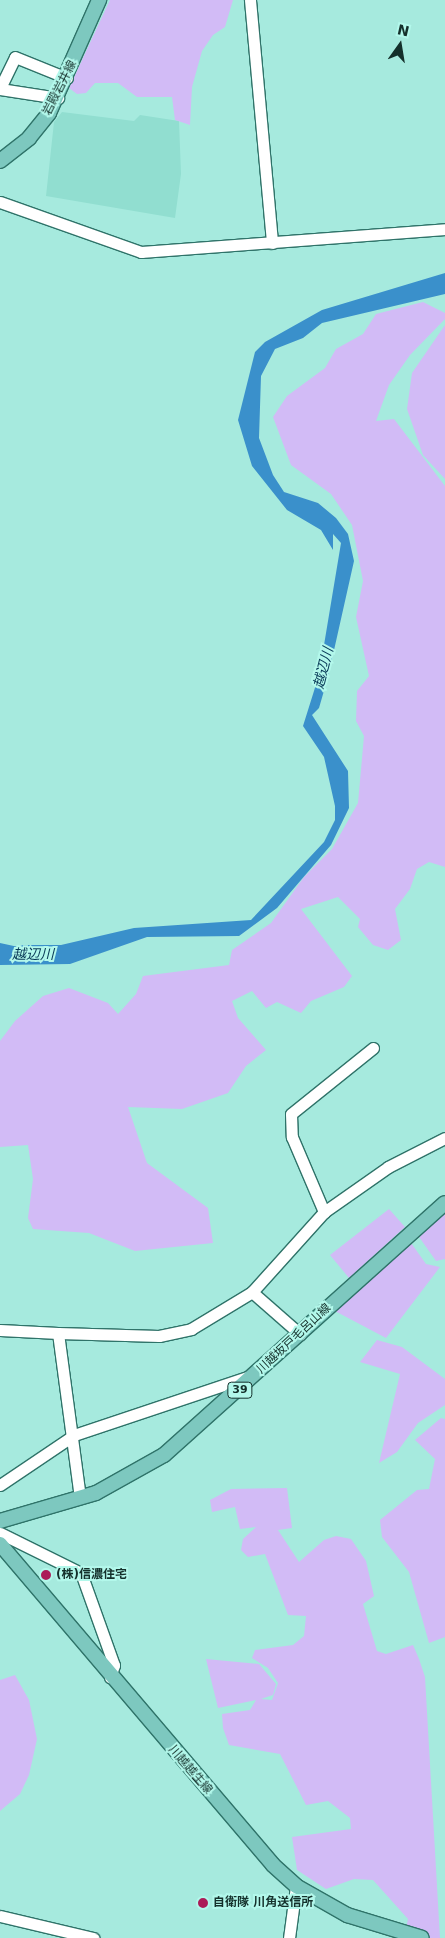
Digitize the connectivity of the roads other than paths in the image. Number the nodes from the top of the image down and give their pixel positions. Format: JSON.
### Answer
{"nodes":[{"id":1,"x":100,"y":0,"type":"edge"},
{"id":2,"x":250,"y":0,"type":"edge"},
{"id":3,"x":67,"y":78,"type":"junction"},
{"id":4,"x":0,"y":89,"type":"edge"},
{"id":5,"x":58,"y":98,"type":"junction"},
{"id":6,"x":0,"y":161,"type":"edge"},
{"id":7,"x":0,"y":202,"type":"edge"},
{"id":8,"x":445,"y":229,"type":"edge"},
{"id":9,"x":272,"y":243,"type":"junction"},
{"id":10,"x":373,"y":1048,"type":"dead end"},
{"id":11,"x":445,"y":1138,"type":"edge"},
{"id":12,"x":445,"y":1203,"type":"edge"},
{"id":13,"x":324,"y":1212,"type":"junction"},
{"id":14,"x":252,"y":1292,"type":"junction"},
{"id":15,"x":0,"y":1330,"type":"edge"},
{"id":16,"x":58,"y":1333,"type":"junction"},
{"id":17,"x":300,"y":1334,"type":"junction"},
{"id":18,"x":256,"y":1374,"type":"junction"},
{"id":19,"x":74,"y":1435,"type":"junction"},
{"id":20,"x":0,"y":1485,"type":"edge"},
{"id":21,"x":80,"y":1498,"type":"junction"},
{"id":22,"x":0,"y":1521,"type":"edge"},
{"id":23,"x":0,"y":1533,"type":"edge"},
{"id":24,"x":0,"y":1544,"type":"edge"},
{"id":25,"x":110,"y":1677,"type":"junction"},
{"id":26,"x":296,"y":1886,"type":"junction"},
{"id":27,"x":0,"y":1916,"type":"edge"},
{"id":28,"x":94,"y":1938,"type":"edge"},
{"id":29,"x":289,"y":1938,"type":"edge"},
{"id":30,"x":422,"y":1938,"type":"edge"}],
"edges":[{"from":1,"to":3,"type":"main road","name":"岩殿岩井線"},
{"from":2,"to":9,"type":"street"},
{"from":3,"to":4,"type":"street"},
{"from":3,"to":5,"type":"main road","name":"岩殿岩井線"},
{"from":4,"to":5,"type":"street"},
{"from":5,"to":6,"type":"main road","name":"岩殿岩井線"},
{"from":7,"to":9,"type":"street"},
{"from":8,"to":9,"type":"street"},
{"from":10,"to":13,"type":"street"},
{"from":11,"to":13,"type":"street"},
{"from":12,"to":17,"type":"main road","name":"川越坂戸毛呂山線","number":"39"},
{"from":13,"to":14,"type":"street"},
{"from":14,"to":16,"type":"street"},
{"from":14,"to":17,"type":"street"},
{"from":15,"to":16,"type":"street"},
{"from":16,"to":19,"type":"street"},
{"from":17,"to":18,"type":"main road","name":"川越坂戸毛呂山線","number":"39"},
{"from":18,"to":19,"type":"street"},
{"from":18,"to":21,"type":"main road","name":"川越坂戸毛呂山線","number":"39"},
{"from":19,"to":20,"type":"street"},
{"from":19,"to":21,"type":"street"},
{"from":21,"to":22,"type":"main road","name":"川越坂戸毛呂山線","number":"39"},
{"from":23,"to":25,"type":"street"},
{"from":24,"to":25,"type":"main road","name":"川越越生線"},
{"from":25,"to":26,"type":"main road","name":"川越越生線"},
{"from":26,"to":29,"type":"street"},
{"from":26,"to":30,"type":"main road","name":"川越越生線"},
{"from":27,"to":28,"type":"street"}]}
